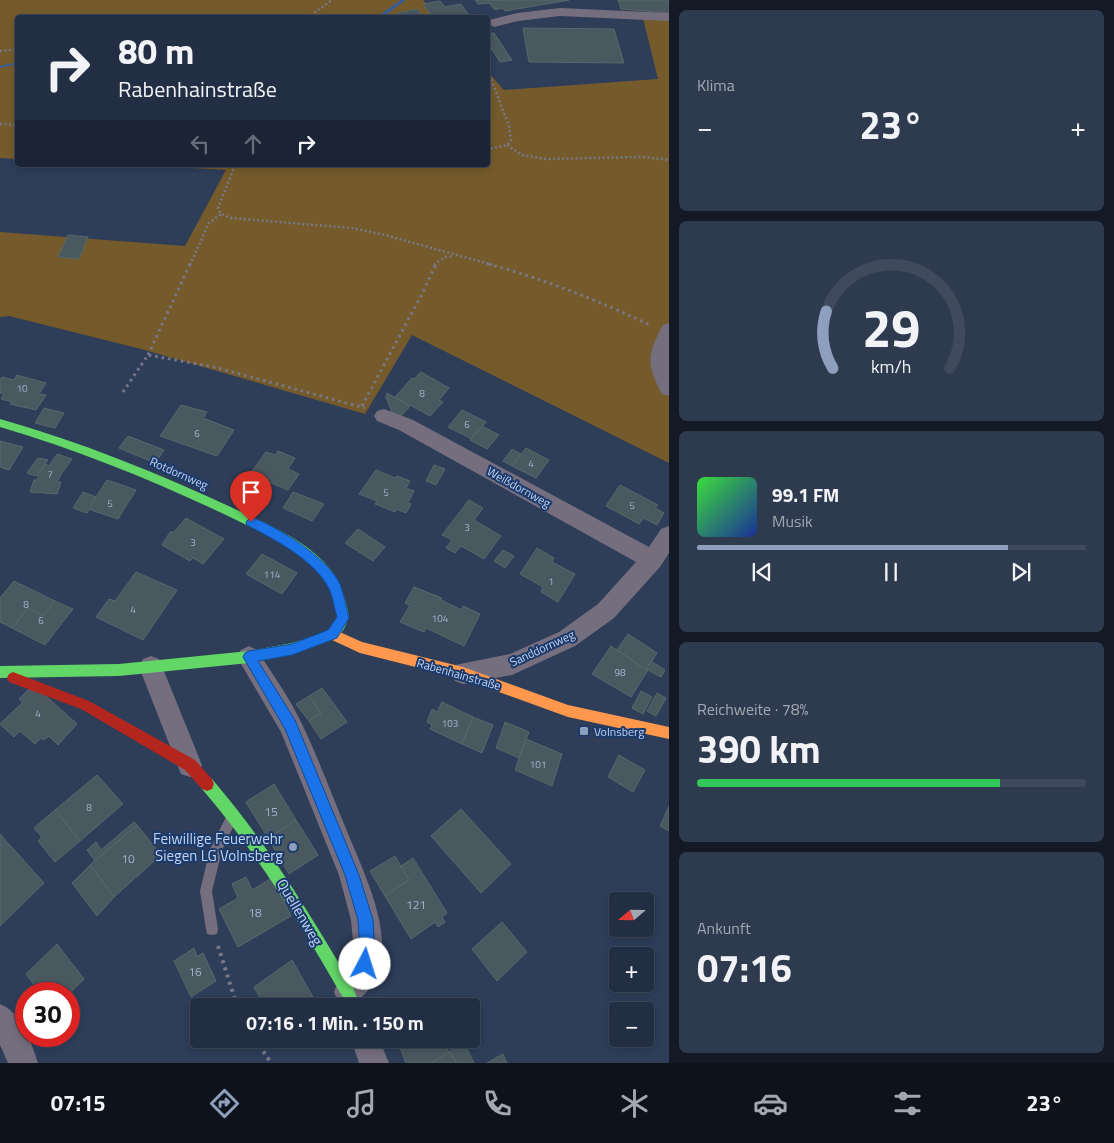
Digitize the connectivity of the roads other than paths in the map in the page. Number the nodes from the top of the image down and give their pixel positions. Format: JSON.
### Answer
{"nodes":[{"id":1,"x":669,"y":17,"type":"edge"},
{"id":2,"x":494,"y":23,"type":"dead end"},
{"id":3,"x":668,"y":331,"type":"edge"},
{"id":4,"x":669,"y":389,"type":"edge"},
{"id":5,"x":384,"y":416,"type":"road end"},
{"id":6,"x":0,"y":423,"type":"edge"},
{"id":7,"x":669,"y":534,"type":"edge"},
{"id":8,"x":652,"y":560,"type":"junction"},
{"id":9,"x":333,"y":634,"type":"junction"},
{"id":10,"x":249,"y":657,"type":"junction"},
{"id":11,"x":151,"y":667,"type":"junction"},
{"id":12,"x":0,"y":672,"type":"edge"},
{"id":13,"x":463,"y":673,"type":"junction"},
{"id":14,"x":669,"y":733,"type":"edge"},
{"id":15,"x":190,"y":765,"type":"junction"},
{"id":16,"x":234,"y":814,"type":"junction"},
{"id":17,"x":212,"y":929,"type":"road end"},
{"id":18,"x":349,"y":998,"type":"edge"},
{"id":19,"x":351,"y":998,"type":"edge"},
{"id":20,"x":0,"y":1018,"type":"edge"},
{"id":21,"x":368,"y":1048,"type":"edge"},
{"id":22,"x":23,"y":1063,"type":"edge"},
{"id":23,"x":374,"y":1063,"type":"edge"}],
"edges":[{"from":1,"to":2,"type":"street"},
{"from":3,"to":4,"type":"street"},
{"from":5,"to":8,"type":"street","name":"Weißdornweg"},
{"from":6,"to":9,"type":"street","name":"Rotdornweg"},
{"from":7,"to":8,"type":"street","name":"Sanddornweg"},
{"from":8,"to":13,"type":"street","name":"Sanddornweg"},
{"from":9,"to":10,"type":"street"},
{"from":9,"to":13,"type":"street","name":"Rabenhainstraße"},
{"from":10,"to":11,"type":"street"},
{"from":10,"to":19,"type":"street"},
{"from":11,"to":12,"type":"street"},
{"from":11,"to":15,"type":"street","name":"Quellenweg"},
{"from":12,"to":15,"type":"street","name":"Quellenweg"},
{"from":13,"to":14,"type":"street","name":"Rabenhainstraße"},
{"from":15,"to":16,"type":"street","name":"Quellenweg"},
{"from":16,"to":17,"type":"lane"},
{"from":16,"to":18,"type":"street","name":"Quellenweg"},
{"from":20,"to":22,"type":"street"},
{"from":21,"to":23,"type":"street"}]}
